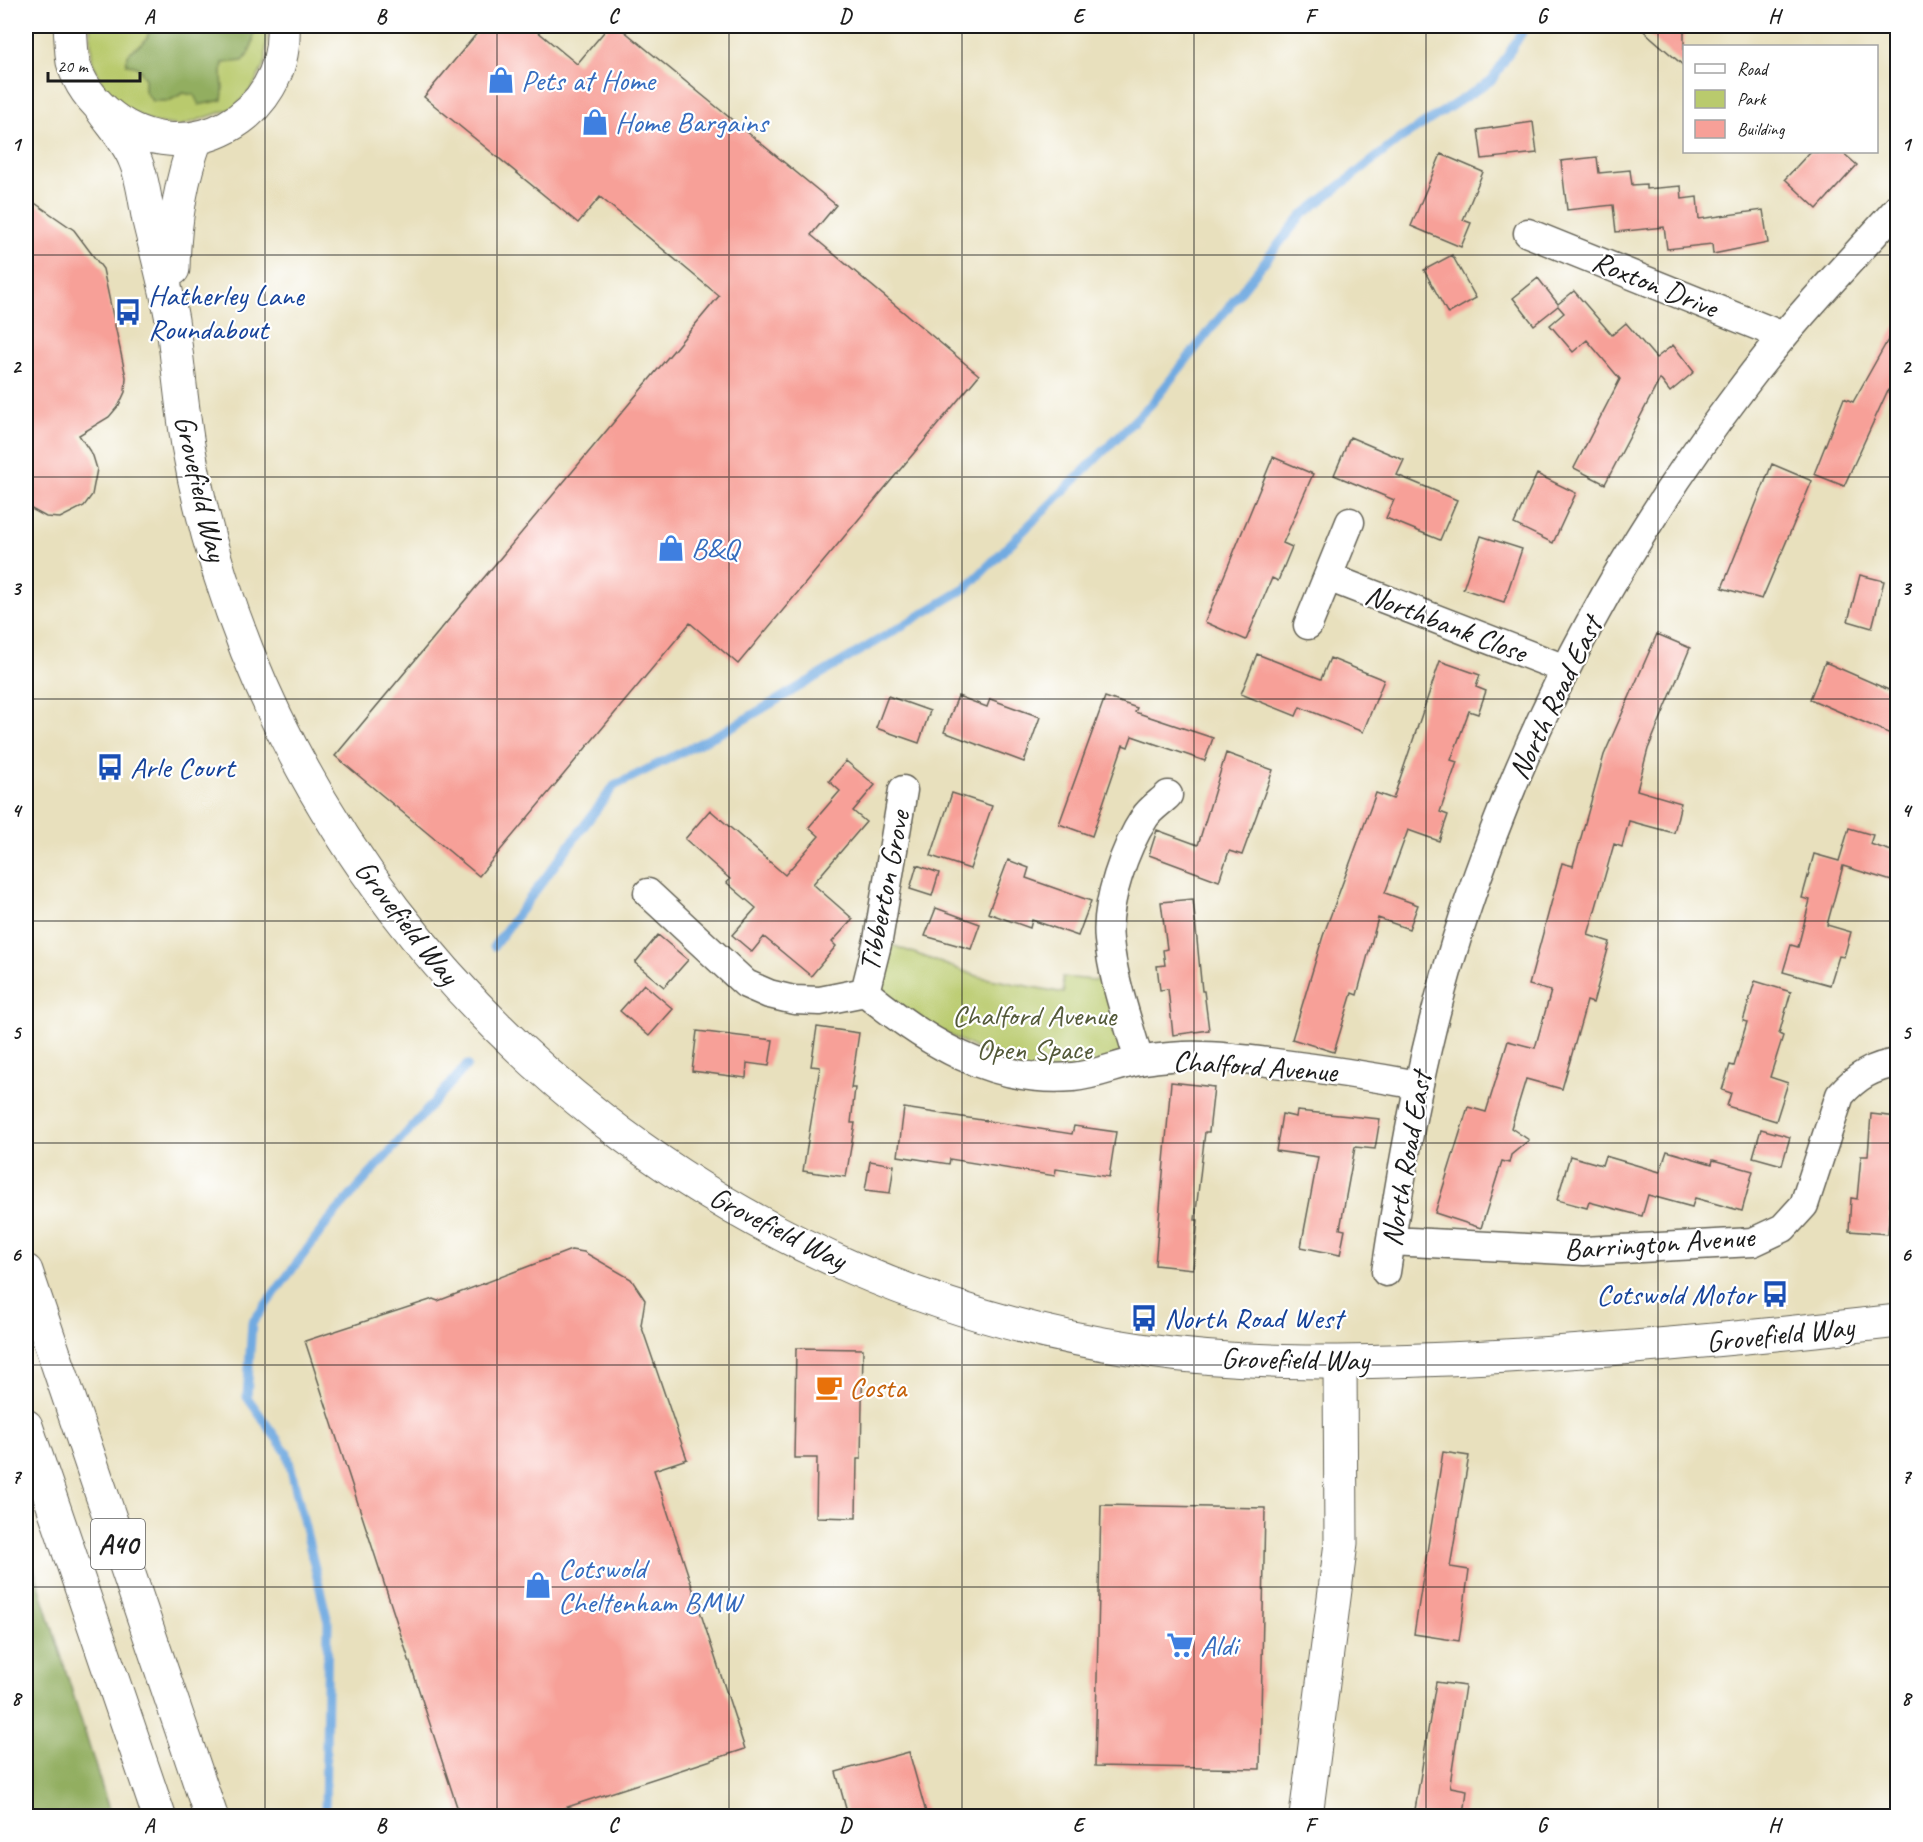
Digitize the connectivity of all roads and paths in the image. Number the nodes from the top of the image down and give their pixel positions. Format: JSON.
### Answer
{"nodes":[{"id":1,"x":70,"y":26,"type":"edge"},
{"id":2,"x":283,"y":26,"type":"edge"},
{"id":3,"x":100,"y":107,"type":"junction"},
{"id":4,"x":196,"y":139,"type":"junction"},
{"id":5,"x":1898,"y":208,"type":"edge"},
{"id":6,"x":1528,"y":233,"type":"dead end"},
{"id":7,"x":172,"y":319,"type":"junction"},
{"id":8,"x":1783,"y":336,"type":"junction"},
{"id":9,"x":1350,"y":522,"type":"dead end"},
{"id":10,"x":1328,"y":577,"type":"junction"},
{"id":11,"x":1308,"y":625,"type":"dead end"},
{"id":12,"x":1565,"y":669,"type":"junction"},
{"id":13,"x":903,"y":790,"type":"dead end"},
{"id":14,"x":1168,"y":795,"type":"dead end"},
{"id":15,"x":648,"y":893,"type":"dead end"},
{"id":16,"x":864,"y":992,"type":"junction"},
{"id":17,"x":1139,"y":1061,"type":"junction"},
{"id":18,"x":1898,"y":1063,"type":"edge"},
{"id":19,"x":1418,"y":1085,"type":"junction"},
{"id":20,"x":1391,"y":1241,"type":"junction"},
{"id":21,"x":26,"y":1271,"type":"edge"},
{"id":22,"x":1386,"y":1272,"type":"dead end"},
{"id":23,"x":1898,"y":1321,"type":"edge"},
{"id":24,"x":1340,"y":1362,"type":"junction"},
{"id":25,"x":26,"y":1426,"type":"edge"},
{"id":26,"x":159,"y":1816,"type":"edge"},
{"id":27,"x":211,"y":1816,"type":"edge"},
{"id":28,"x":1306,"y":1816,"type":"edge"}],
"edges":[{"from":1,"to":3,"type":"main road"},
{"from":2,"to":4,"type":"main road"},
{"from":3,"to":4,"type":"main road"},
{"from":3,"to":7,"type":"main road","name":"Grovefield Way"},
{"from":4,"to":7,"type":"main road","name":"Grovefield Way"},
{"from":5,"to":8,"type":"street","name":"North Road East"},
{"from":6,"to":8,"type":"street","name":"Roxton Drive"},
{"from":7,"to":24,"type":"main road","name":"Grovefield Way"},
{"from":8,"to":12,"type":"street","name":"North Road East"},
{"from":9,"to":10,"type":"street","name":"Northbank Close"},
{"from":10,"to":11,"type":"street","name":"Northbank Close"},
{"from":10,"to":12,"type":"street","name":"Northbank Close"},
{"from":12,"to":19,"type":"street","name":"North Road East"},
{"from":13,"to":16,"type":"street","name":"Tibberton Grove"},
{"from":14,"to":17,"type":"street"},
{"from":15,"to":16,"type":"street"},
{"from":16,"to":17,"type":"street","name":"Chalford Avenue"},
{"from":17,"to":19,"type":"street","name":"Chalford Avenue"},
{"from":18,"to":20,"type":"street","name":"Barrington Avenue"},
{"from":19,"to":20,"type":"street","name":"North Road East"},
{"from":20,"to":22,"type":"street","name":"North Road East"},
{"from":21,"to":27,"type":"main road","number":"A40"},
{"from":23,"to":24,"type":"main road","name":"Grovefield Way"},
{"from":24,"to":28,"type":"main road"},
{"from":25,"to":26,"type":"main road","number":"A40"}]}
